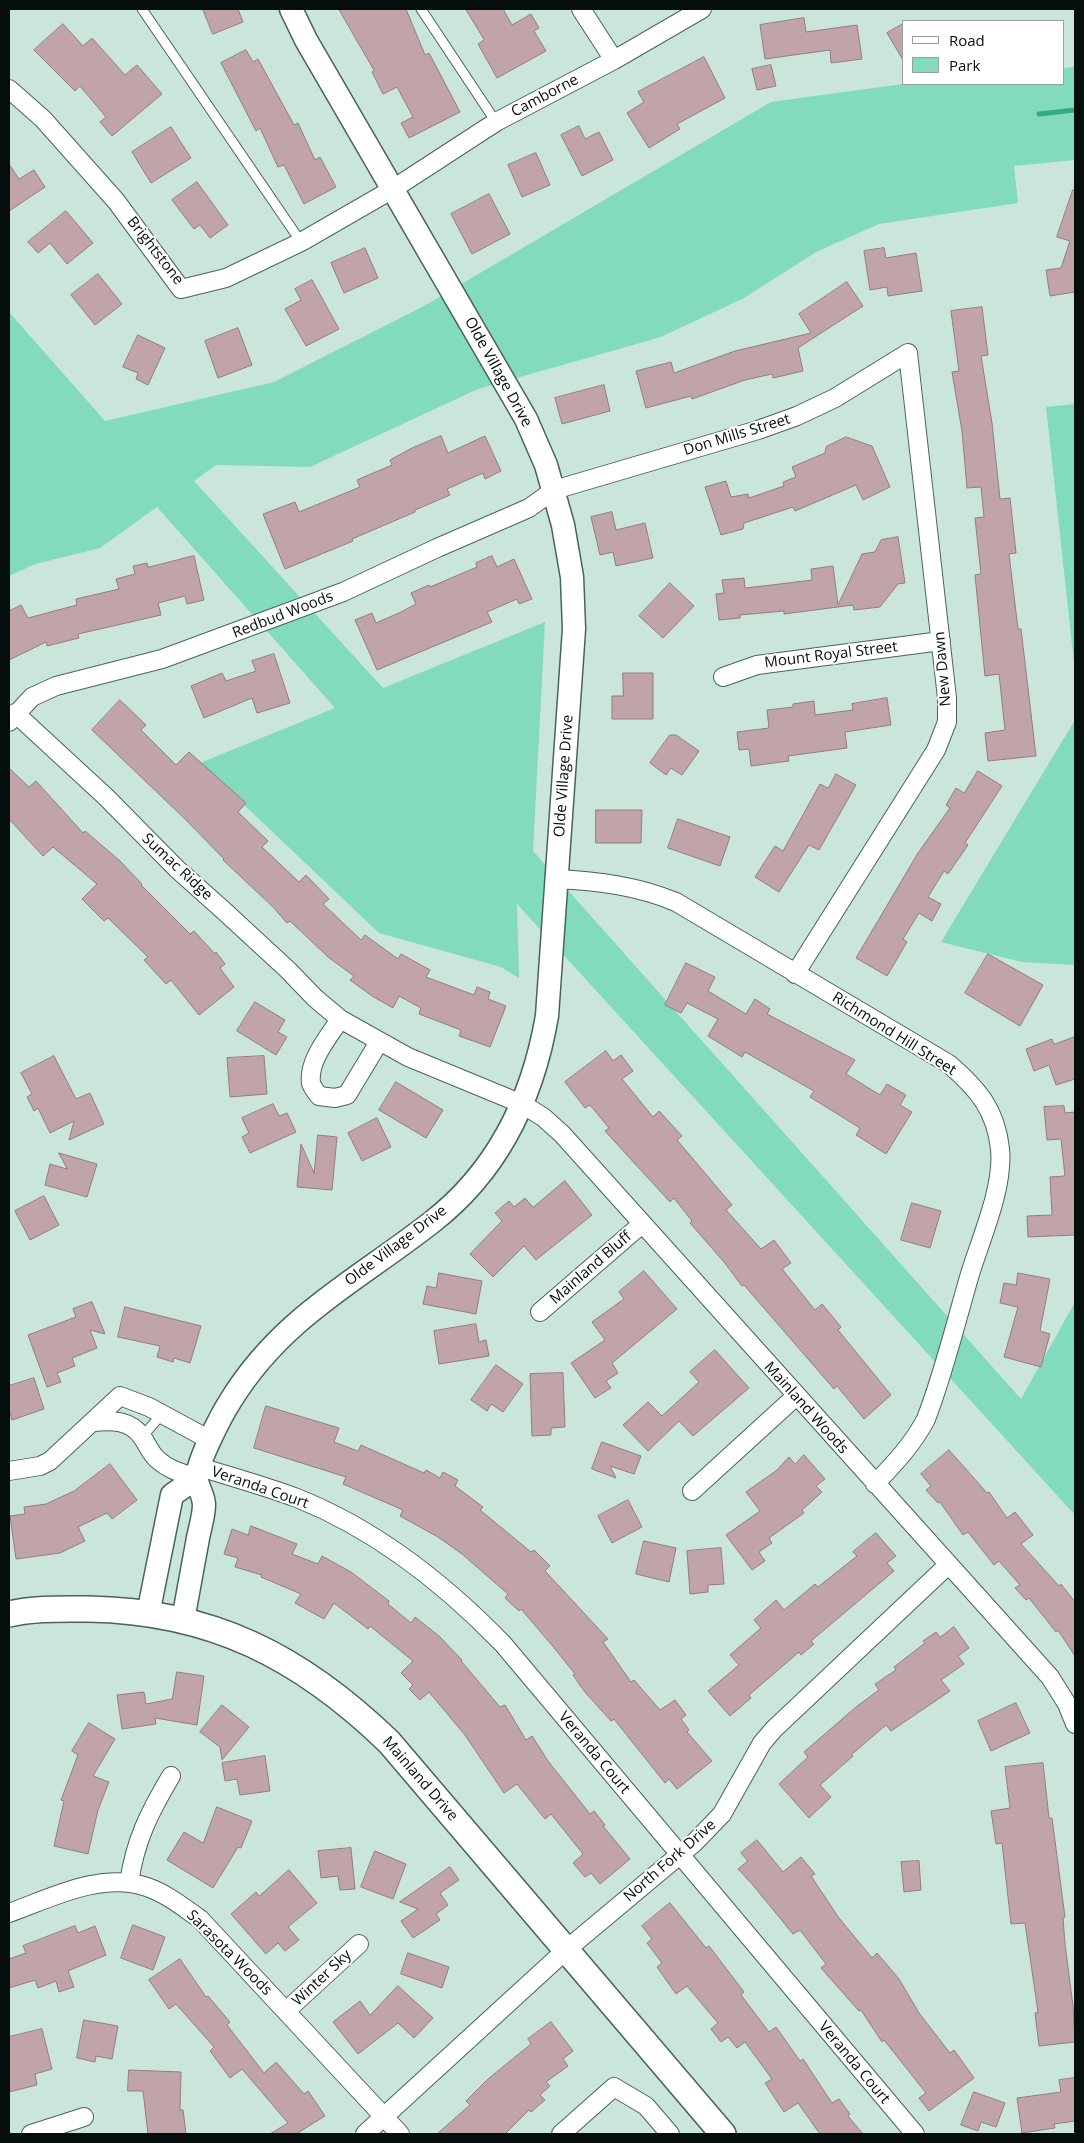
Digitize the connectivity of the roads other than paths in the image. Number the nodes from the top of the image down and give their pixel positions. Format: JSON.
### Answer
{"nodes":[{"id":1,"x":142,"y":9,"type":"edge"},
{"id":2,"x":290,"y":9,"type":"edge"},
{"id":3,"x":421,"y":9,"type":"edge"},
{"id":4,"x":581,"y":9,"type":"edge"},
{"id":5,"x":702,"y":9,"type":"edge"},
{"id":6,"x":614,"y":60,"type":"junction"},
{"id":7,"x":9,"y":89,"type":"edge"},
{"id":8,"x":496,"y":122,"type":"junction"},
{"id":9,"x":393,"y":190,"type":"junction"},
{"id":10,"x":301,"y":242,"type":"junction"},
{"id":11,"x":908,"y":353,"type":"joint"},
{"id":12,"x":554,"y":490,"type":"junction"},
{"id":13,"x":941,"y":641,"type":"junction"},
{"id":14,"x":723,"y":677,"type":"dead end"},
{"id":15,"x":12,"y":718,"type":"edge"},
{"id":16,"x":556,"y":878,"type":"junction"},
{"id":17,"x":795,"y":974,"type":"junction"},
{"id":18,"x":340,"y":1019,"type":"junction"},
{"id":19,"x":379,"y":1042,"type":"junction"},
{"id":20,"x":522,"y":1104,"type":"junction"},
{"id":21,"x":642,"y":1224,"type":"junction"},
{"id":22,"x":540,"y":1312,"type":"dead end"},
{"id":23,"x":795,"y":1396,"type":"junction"},
{"id":24,"x":160,"y":1415,"type":"junction"},
{"id":25,"x":93,"y":1422,"type":"junction"},
{"id":26,"x":142,"y":1437,"type":"junction"},
{"id":27,"x":210,"y":1440,"type":"junction"},
{"id":28,"x":9,"y":1471,"type":"edge"},
{"id":29,"x":198,"y":1472,"type":"junction"},
{"id":30,"x":875,"y":1484,"type":"junction"},
{"id":31,"x":692,"y":1490,"type":"dead end"},
{"id":32,"x":948,"y":1565,"type":"junction"},
{"id":33,"x":9,"y":1614,"type":"edge"},
{"id":34,"x":148,"y":1614,"type":"junction"},
{"id":35,"x":183,"y":1620,"type":"junction"},
{"id":36,"x":1075,"y":1724,"type":"edge"},
{"id":37,"x":171,"y":1776,"type":"dead end"},
{"id":38,"x":680,"y":1855,"type":"junction"},
{"id":39,"x":129,"y":1883,"type":"junction"},
{"id":40,"x":9,"y":1913,"type":"edge"},
{"id":41,"x":359,"y":1944,"type":"dead end"},
{"id":42,"x":566,"y":1950,"type":"junction"},
{"id":43,"x":286,"y":2011,"type":"junction"},
{"id":44,"x":385,"y":2116,"type":"junction"},
{"id":45,"x":84,"y":2117,"type":"dead end"},
{"id":46,"x":31,"y":2134,"type":"edge"},
{"id":47,"x":366,"y":2134,"type":"edge"},
{"id":48,"x":400,"y":2134,"type":"edge"},
{"id":49,"x":561,"y":2134,"type":"edge"},
{"id":50,"x":670,"y":2134,"type":"edge"},
{"id":51,"x":723,"y":2134,"type":"edge"},
{"id":52,"x":915,"y":2134,"type":"edge"}],
"edges":[{"from":1,"to":10,"type":"lane"},
{"from":2,"to":9,"type":"street","name":"Olde Village Drive"},
{"from":3,"to":8,"type":"lane"},
{"from":4,"to":6,"type":"street"},
{"from":5,"to":6,"type":"street","name":"Camborne"},
{"from":6,"to":8,"type":"street","name":"Camborne"},
{"from":7,"to":10,"type":"street","name":"Brightstone"},
{"from":8,"to":9,"type":"street","name":"Camborne"},
{"from":9,"to":10,"type":"street","name":"Brightstone"},
{"from":9,"to":12,"type":"street","name":"Olde Village Drive"},
{"from":11,"to":12,"type":"street","name":"Don Mills Street"},
{"from":11,"to":13,"type":"street","name":"New Dawn"},
{"from":12,"to":15,"type":"street","name":"Redbud Woods"},
{"from":12,"to":16,"type":"street","name":"Olde Village Drive"},
{"from":13,"to":14,"type":"street","name":"Mount Royal Street"},
{"from":13,"to":17,"type":"street","name":"New Dawn"},
{"from":15,"to":18,"type":"street","name":"Sumac Ridge"},
{"from":16,"to":17,"type":"street","name":"Richmond Hill Street"},
{"from":16,"to":20,"type":"street","name":"Olde Village Drive"},
{"from":17,"to":30,"type":"street","name":"Richmond Hill Street"},
{"from":18,"to":19,"type":"street","name":"Sumac Ridge"},
{"from":18,"to":19,"type":"street"},
{"from":19,"to":20,"type":"street","name":"Sumac Ridge"},
{"from":20,"to":21,"type":"street","name":"Mainland Woods"},
{"from":20,"to":27,"type":"street","name":"Olde Village Drive"},
{"from":21,"to":22,"type":"street","name":"Mainland Bluff"},
{"from":21,"to":23,"type":"street","name":"Mainland Woods"},
{"from":23,"to":30,"type":"street","name":"Mainland Woods"},
{"from":23,"to":31,"type":"street"},
{"from":24,"to":25,"type":"street"},
{"from":24,"to":26,"type":"lane"},
{"from":24,"to":27,"type":"street"},
{"from":25,"to":26,"type":"street","name":"Veranda Court"},
{"from":25,"to":28,"type":"street"},
{"from":26,"to":29,"type":"street","name":"Veranda Court"},
{"from":27,"to":29,"type":"street","name":"Olde Village Drive"},
{"from":29,"to":34,"type":"street"},
{"from":29,"to":35,"type":"street"},
{"from":29,"to":38,"type":"street","name":"Veranda Court"},
{"from":30,"to":32,"type":"street","name":"Mainland Woods"},
{"from":32,"to":36,"type":"street","name":"Mainland Woods"},
{"from":32,"to":38,"type":"street","name":"North Fork Drive"},
{"from":33,"to":34,"type":"main road","name":"Mainland Drive"},
{"from":34,"to":35,"type":"main road","name":"Mainland Drive"},
{"from":35,"to":42,"type":"main road","name":"Mainland Drive"},
{"from":37,"to":39,"type":"street"},
{"from":38,"to":42,"type":"street","name":"North Fork Drive"},
{"from":38,"to":52,"type":"street","name":"Veranda Court"},
{"from":39,"to":40,"type":"street","name":"Sarasota Woods"},
{"from":39,"to":43,"type":"street","name":"Sarasota Woods"},
{"from":41,"to":43,"type":"street","name":"Winter Sky"},
{"from":42,"to":44,"type":"street","name":"North Fork Drive"},
{"from":42,"to":51,"type":"main road","name":"Mainland Drive"},
{"from":43,"to":44,"type":"street","name":"Sarasota Woods"},
{"from":44,"to":47,"type":"street","name":"North Fork Drive"},
{"from":44,"to":48,"type":"street","name":"Sarasota Woods"},
{"from":45,"to":46,"type":"street"},
{"from":49,"to":50,"type":"street"}]}
